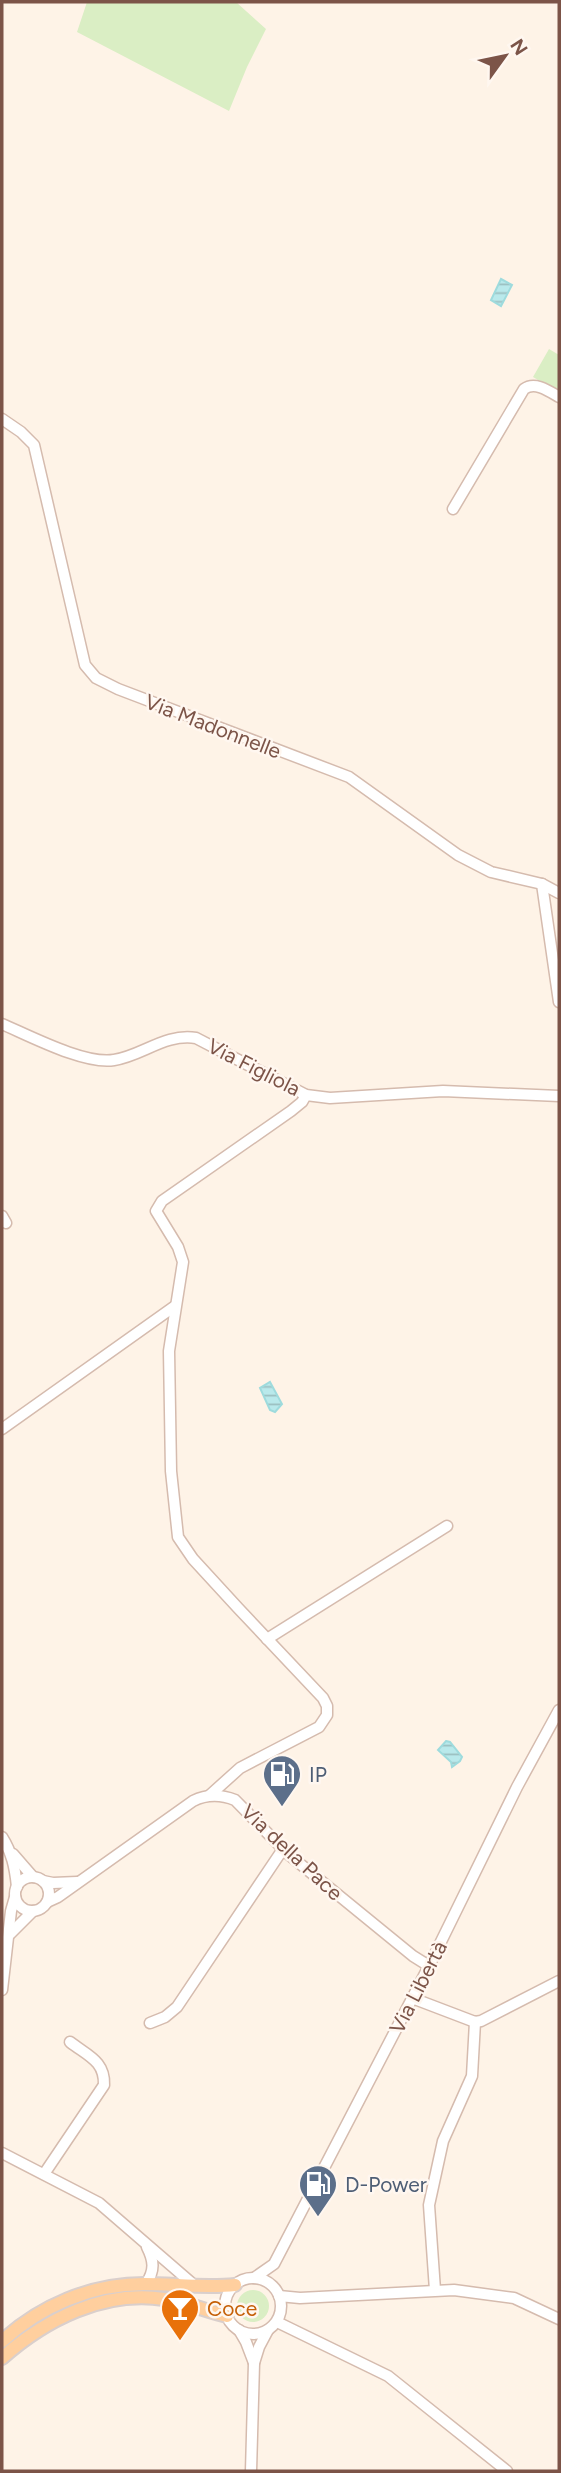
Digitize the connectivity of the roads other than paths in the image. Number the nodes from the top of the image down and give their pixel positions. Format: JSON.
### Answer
{"nodes":[{"id":1,"x":559,"y":397,"type":"edge"},
{"id":2,"x":2,"y":419,"type":"edge"},
{"id":3,"x":453,"y":509,"type":"dead end"},
{"id":4,"x":542,"y":884,"type":"junction"},
{"id":5,"x":559,"y":893,"type":"edge"},
{"id":6,"x":559,"y":1002,"type":"edge"},
{"id":7,"x":2,"y":1024,"type":"edge"},
{"id":8,"x":306,"y":1095,"type":"junction"},
{"id":9,"x":559,"y":1096,"type":"edge"},
{"id":10,"x":175,"y":1306,"type":"junction"},
{"id":11,"x":2,"y":1429,"type":"edge"},
{"id":12,"x":447,"y":1526,"type":"dead end"},
{"id":13,"x":267,"y":1639,"type":"junction"},
{"id":14,"x":559,"y":1710,"type":"edge"},
{"id":15,"x":210,"y":1795,"type":"junction"},
{"id":16,"x":2,"y":1837,"type":"edge"},
{"id":17,"x":283,"y":1849,"type":"junction"},
{"id":18,"x":10,"y":1851,"type":"junction"},
{"id":19,"x":38,"y":1879,"type":"junction"},
{"id":20,"x":77,"y":1882,"type":"junction"},
{"id":21,"x":16,"y":1892,"type":"junction"},
{"id":22,"x":47,"y":1902,"type":"junction"},
{"id":23,"x":33,"y":1911,"type":"junction"},
{"id":24,"x":9,"y":1934,"type":"junction"},
{"id":25,"x":429,"y":1966,"type":"junction"},
{"id":26,"x":559,"y":1980,"type":"edge"},
{"id":27,"x":2,"y":1990,"type":"edge"},
{"id":28,"x":412,"y":1998,"type":"junction"},
{"id":29,"x":475,"y":2022,"type":"junction"},
{"id":30,"x":150,"y":2023,"type":"dead end"},
{"id":31,"x":70,"y":2042,"type":"dead end"},
{"id":32,"x":2,"y":2152,"type":"edge"},
{"id":33,"x":44,"y":2174,"type":"junction"},
{"id":34,"x":145,"y":2244,"type":"junction"},
{"id":35,"x":274,"y":2264,"type":"junction"},
{"id":36,"x":254,"y":2278,"type":"junction"},
{"id":37,"x":146,"y":2284,"type":"junction"},
{"id":38,"x":235,"y":2285,"type":"junction"},
{"id":39,"x":195,"y":2287,"type":"junction"},
{"id":40,"x":435,"y":2290,"type":"junction"},
{"id":41,"x":278,"y":2293,"type":"junction"},
{"id":42,"x":227,"y":2316,"type":"junction"},
{"id":43,"x":559,"y":2319,"type":"edge"},
{"id":44,"x":273,"y":2326,"type":"junction"},
{"id":45,"x":238,"y":2330,"type":"junction"},
{"id":46,"x":2,"y":2341,"type":"edge"},
{"id":47,"x":2,"y":2358,"type":"edge"},
{"id":48,"x":254,"y":2362,"type":"junction"},
{"id":49,"x":251,"y":2471,"type":"edge"},
{"id":50,"x":507,"y":2471,"type":"edge"}],
"edges":[{"from":1,"to":3,"type":"street"},
{"from":2,"to":4,"type":"street","name":"Via Madonnelle"},
{"from":4,"to":5,"type":"street","name":"Via Madonnelle"},
{"from":4,"to":6,"type":"street"},
{"from":7,"to":8,"type":"street","name":"Via Figliola"},
{"from":8,"to":9,"type":"street","name":"Via Figliola"},
{"from":8,"to":10,"type":"street"},
{"from":10,"to":11,"type":"street"},
{"from":10,"to":13,"type":"street"},
{"from":12,"to":13,"type":"street"},
{"from":13,"to":15,"type":"street"},
{"from":14,"to":25,"type":"street","name":"Via Libertà"},
{"from":15,"to":17,"type":"street","name":"Via della Pace"},
{"from":15,"to":20,"type":"street"},
{"from":16,"to":18,"type":"street"},
{"from":17,"to":25,"type":"street","name":"Via della Pace"},
{"from":17,"to":30,"type":"street"},
{"from":18,"to":19,"type":"street"},
{"from":18,"to":21,"type":"street"},
{"from":19,"to":20,"type":"street"},
{"from":19,"to":21,"type":"street"},
{"from":19,"to":22,"type":"street"},
{"from":20,"to":22,"type":"street"},
{"from":21,"to":23,"type":"street"},
{"from":21,"to":24,"type":"street"},
{"from":22,"to":23,"type":"street"},
{"from":23,"to":24,"type":"street"},
{"from":24,"to":27,"type":"street"},
{"from":25,"to":28,"type":"street","name":"Via Libertà"},
{"from":26,"to":29,"type":"street"},
{"from":28,"to":29,"type":"street"},
{"from":28,"to":35,"type":"street","name":"Via Libertà"},
{"from":29,"to":40,"type":"street"},
{"from":31,"to":33,"type":"street"},
{"from":32,"to":33,"type":"street"},
{"from":33,"to":34,"type":"street"},
{"from":34,"to":37,"type":"street"},
{"from":34,"to":39,"type":"street"},
{"from":35,"to":36,"type":"street","name":"Via Libertà"},
{"from":35,"to":41,"type":"street"},
{"from":36,"to":38,"type":"street"},
{"from":36,"to":41,"type":"street"},
{"from":37,"to":39,"type":"main road"},
{"from":37,"to":46,"type":"main road"},
{"from":38,"to":39,"type":"main road"},
{"from":38,"to":42,"type":"street"},
{"from":40,"to":41,"type":"street"},
{"from":40,"to":43,"type":"street"},
{"from":41,"to":44,"type":"street"},
{"from":42,"to":45,"type":"street"},
{"from":42,"to":47,"type":"main road"},
{"from":44,"to":45,"type":"street"},
{"from":44,"to":48,"type":"street"},
{"from":44,"to":50,"type":"street"},
{"from":45,"to":48,"type":"street"},
{"from":48,"to":49,"type":"street"}]}
